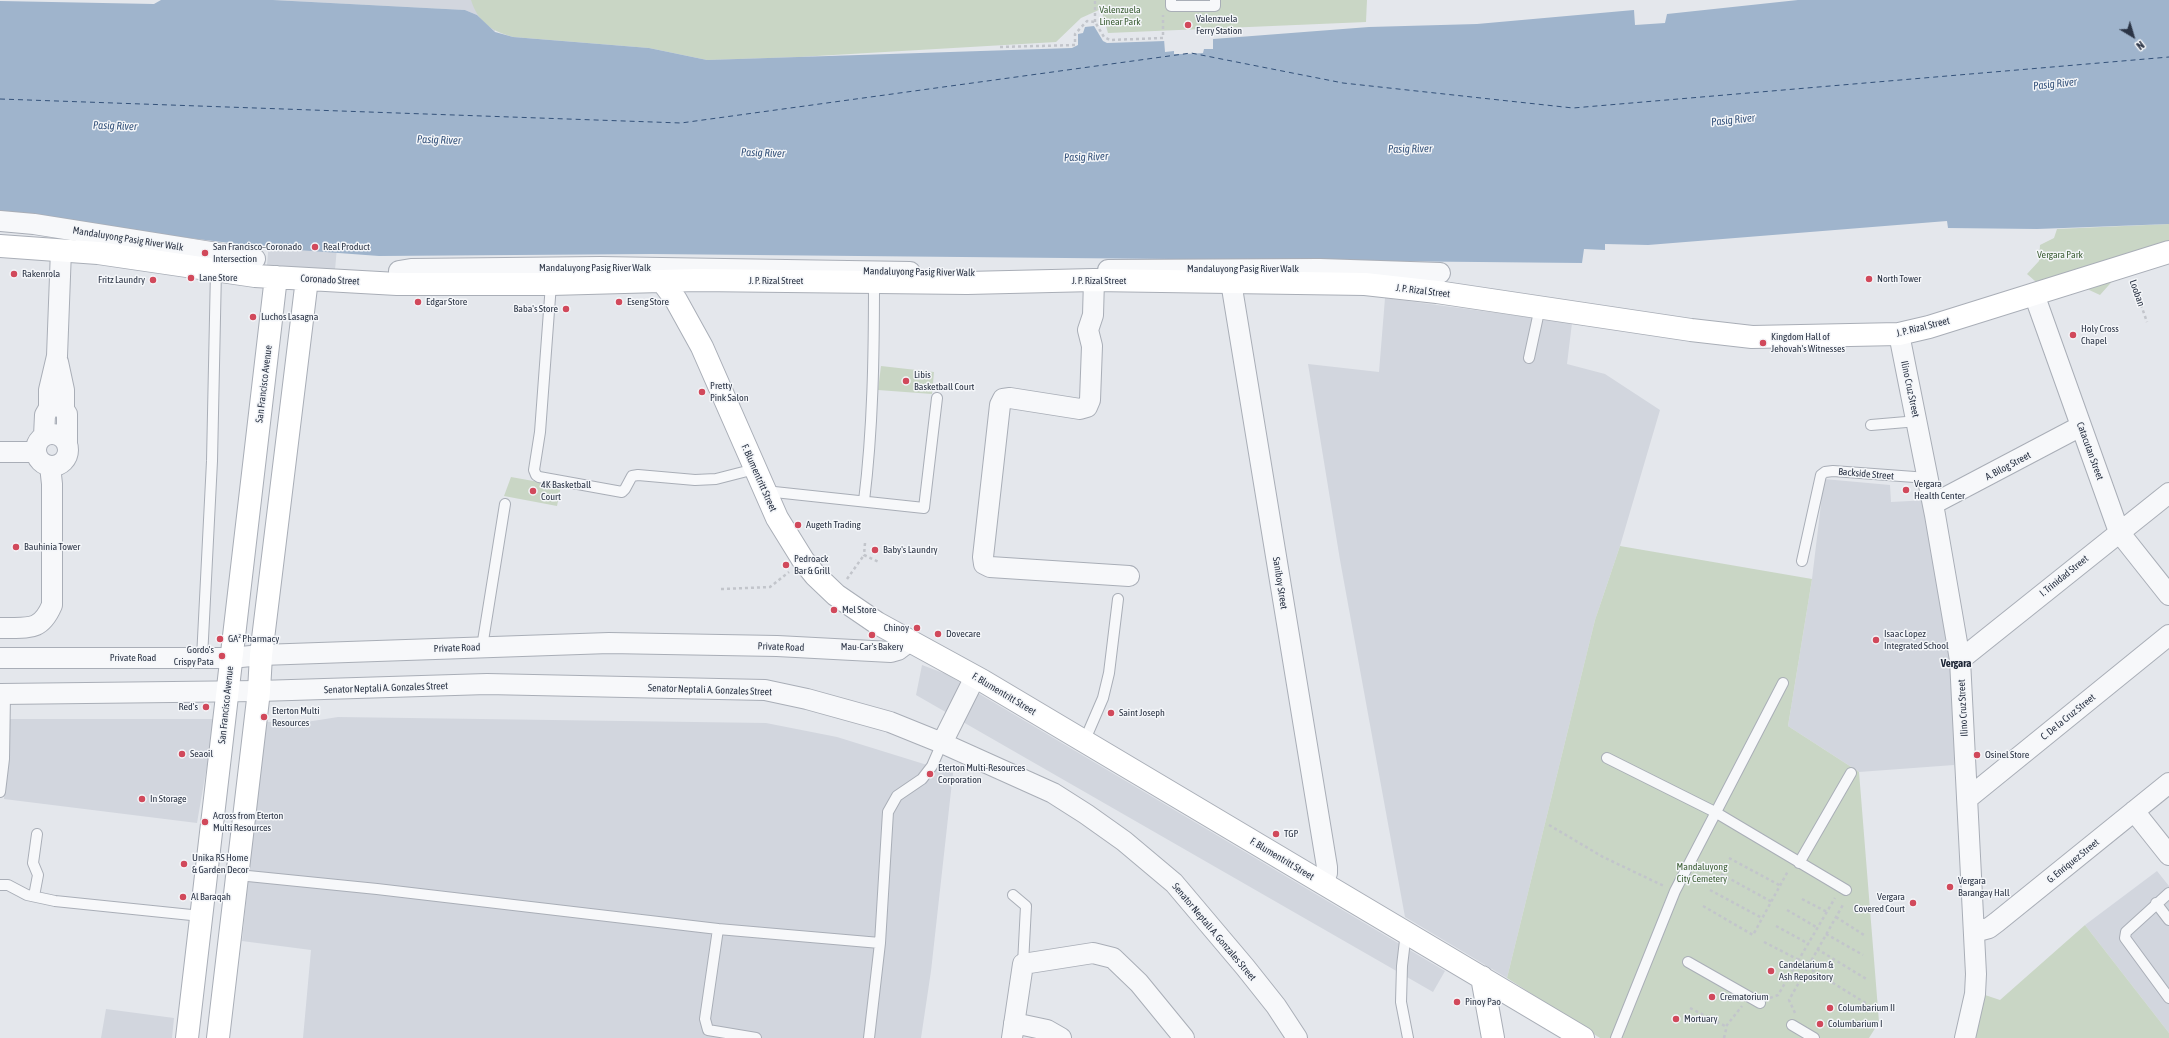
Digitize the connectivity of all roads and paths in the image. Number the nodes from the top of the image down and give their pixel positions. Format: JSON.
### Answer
{"nodes":[{"id":1,"x":1095,"y":0,"type":"edge"},
{"id":2,"x":1171,"y":0,"type":"edge"},
{"id":3,"x":1215,"y":0,"type":"edge"},
{"id":4,"x":1166,"y":10,"type":"dead end"},
{"id":5,"x":1095,"y":22,"type":"junction"},
{"id":6,"x":1000,"y":47,"type":"dead end"},
{"id":7,"x":0,"y":221,"type":"edge"},
{"id":8,"x":0,"y":246,"type":"edge"},
{"id":9,"x":60,"y":250,"type":"junction"},
{"id":10,"x":2169,"y":252,"type":"edge"},
{"id":11,"x":255,"y":259,"type":"dead end"},
{"id":12,"x":2127,"y":265,"type":"junction"},
{"id":13,"x":216,"y":270,"type":"junction"},
{"id":14,"x":399,"y":271,"type":"dead end"},
{"id":15,"x":1440,"y":273,"type":"dead end"},
{"id":16,"x":276,"y":277,"type":"junction"},
{"id":17,"x":307,"y":279,"type":"junction"},
{"id":18,"x":1094,"y":280,"type":"junction"},
{"id":19,"x":662,"y":281,"type":"junction"},
{"id":20,"x":874,"y":281,"type":"junction"},
{"id":21,"x":1231,"y":282,"type":"junction"},
{"id":22,"x":551,"y":284,"type":"junction"},
{"id":23,"x":2034,"y":294,"type":"junction"},
{"id":24,"x":1540,"y":307,"type":"junction"},
{"id":25,"x":2147,"y":322,"type":"dead end"},
{"id":26,"x":1899,"y":334,"type":"junction"},
{"id":27,"x":57,"y":356,"type":"junction"},
{"id":28,"x":1529,"y":358,"type":"dead end"},
{"id":29,"x":937,"y":398,"type":"dead end"},
{"id":30,"x":1918,"y":421,"type":"junction"},
{"id":31,"x":1871,"y":425,"type":"dead end"},
{"id":32,"x":2081,"y":426,"type":"junction"},
{"id":33,"x":40,"y":444,"type":"junction"},
{"id":34,"x":67,"y":445,"type":"junction"},
{"id":35,"x":0,"y":452,"type":"edge"},
{"id":36,"x":50,"y":466,"type":"junction"},
{"id":37,"x":755,"y":469,"type":"junction"},
{"id":38,"x":1928,"y":478,"type":"junction"},
{"id":39,"x":765,"y":491,"type":"junction"},
{"id":40,"x":2169,"y":493,"type":"edge"},
{"id":41,"x":864,"y":501,"type":"junction"},
{"id":42,"x":505,"y":504,"type":"dead end"},
{"id":43,"x":1933,"y":504,"type":"junction"},
{"id":44,"x":2119,"y":532,"type":"junction"},
{"id":45,"x":865,"y":543,"type":"dead end"},
{"id":46,"x":864,"y":555,"type":"junction"},
{"id":47,"x":803,"y":560,"type":"junction"},
{"id":48,"x":1802,"y":561,"type":"dead end"},
{"id":49,"x":879,"y":562,"type":"dead end"},
{"id":50,"x":1129,"y":576,"type":"dead end"},
{"id":51,"x":721,"y":589,"type":"dead end"},
{"id":52,"x":836,"y":595,"type":"junction"},
{"id":53,"x":2169,"y":595,"type":"edge"},
{"id":54,"x":1118,"y":599,"type":"dead end"},
{"id":55,"x":0,"y":628,"type":"edge"},
{"id":56,"x":2169,"y":635,"type":"edge"},
{"id":57,"x":910,"y":641,"type":"junction"},
{"id":58,"x":482,"y":647,"type":"junction"},
{"id":59,"x":261,"y":655,"type":"junction"},
{"id":60,"x":0,"y":658,"type":"edge"},
{"id":61,"x":202,"y":658,"type":"junction"},
{"id":62,"x":231,"y":658,"type":"junction"},
{"id":63,"x":1960,"y":660,"type":"junction"},
{"id":64,"x":975,"y":677,"type":"junction"},
{"id":65,"x":1783,"y":683,"type":"dead end"},
{"id":66,"x":227,"y":691,"type":"junction"},
{"id":67,"x":259,"y":692,"type":"junction"},
{"id":68,"x":2,"y":694,"type":"edge"},
{"id":69,"x":1084,"y":742,"type":"junction"},
{"id":70,"x":942,"y":743,"type":"junction"},
{"id":71,"x":1606,"y":758,"type":"dead end"},
{"id":72,"x":1851,"y":773,"type":"dead end"},
{"id":73,"x":2169,"y":783,"type":"edge"},
{"id":74,"x":0,"y":792,"type":"edge"},
{"id":75,"x":1967,"y":799,"type":"junction"},
{"id":76,"x":1716,"y":812,"type":"junction"},
{"id":77,"x":2134,"y":812,"type":"junction"},
{"id":78,"x":1549,"y":825,"type":"dead end"},
{"id":79,"x":37,"y":834,"type":"dead end"},
{"id":80,"x":2169,"y":855,"type":"edge"},
{"id":81,"x":1729,"y":858,"type":"dead end"},
{"id":82,"x":1797,"y":861,"type":"junction"},
{"id":83,"x":1721,"y":874,"type":"dead end"},
{"id":84,"x":238,"y":875,"type":"junction"},
{"id":85,"x":1323,"y":883,"type":"junction"},
{"id":86,"x":0,"y":885,"type":"edge"},
{"id":87,"x":1780,"y":886,"type":"junction"},
{"id":88,"x":1710,"y":890,"type":"dead end"},
{"id":89,"x":1675,"y":891,"type":"junction"},
{"id":90,"x":1844,"y":893,"type":"junction"},
{"id":91,"x":2169,"y":893,"type":"edge"},
{"id":92,"x":34,"y":896,"type":"junction"},
{"id":93,"x":1013,"y":896,"type":"dead end"},
{"id":94,"x":1802,"y":899,"type":"dead end"},
{"id":95,"x":1772,"y":902,"type":"junction"},
{"id":96,"x":2156,"y":903,"type":"junction"},
{"id":97,"x":1703,"y":906,"type":"dead end"},
{"id":98,"x":1787,"y":910,"type":"dead end"},
{"id":99,"x":1827,"y":912,"type":"junction"},
{"id":100,"x":201,"y":916,"type":"junction"},
{"id":101,"x":1836,"y":917,"type":"junction"},
{"id":102,"x":1762,"y":918,"type":"junction"},
{"id":103,"x":2169,"y":920,"type":"edge"},
{"id":104,"x":1776,"y":926,"type":"dead end"},
{"id":105,"x":1818,"y":928,"type":"junction"},
{"id":106,"x":718,"y":929,"type":"junction"},
{"id":107,"x":1406,"y":932,"type":"junction"},
{"id":108,"x":1974,"y":932,"type":"junction"},
{"id":109,"x":1826,"y":934,"type":"junction"},
{"id":110,"x":1864,"y":935,"type":"dead end"},
{"id":111,"x":880,"y":942,"type":"junction"},
{"id":112,"x":1764,"y":942,"type":"dead end"},
{"id":113,"x":1809,"y":944,"type":"junction"},
{"id":114,"x":1817,"y":950,"type":"junction"},
{"id":115,"x":1863,"y":955,"type":"dead end"},
{"id":116,"x":1799,"y":960,"type":"junction"},
{"id":117,"x":1688,"y":962,"type":"dead end"},
{"id":118,"x":1023,"y":964,"type":"junction"},
{"id":119,"x":1807,"y":967,"type":"junction"},
{"id":120,"x":1482,"y":977,"type":"junction"},
{"id":121,"x":1868,"y":980,"type":"dead end"},
{"id":122,"x":1778,"y":995,"type":"dead end"},
{"id":123,"x":2169,"y":998,"type":"edge"},
{"id":124,"x":1789,"y":1000,"type":"dead end"},
{"id":125,"x":1760,"y":1003,"type":"dead end"},
{"id":126,"x":1872,"y":1007,"type":"dead end"},
{"id":127,"x":1690,"y":1008,"type":"dead end"},
{"id":128,"x":1792,"y":1025,"type":"dead end"},
{"id":129,"x":1726,"y":1027,"type":"dead end"},
{"id":130,"x":1013,"y":1031,"type":"edge"},
{"id":131,"x":187,"y":1038,"type":"edge"},
{"id":132,"x":218,"y":1038,"type":"edge"},
{"id":133,"x":756,"y":1038,"type":"edge"},
{"id":134,"x":869,"y":1038,"type":"edge"},
{"id":135,"x":1061,"y":1038,"type":"edge"},
{"id":136,"x":1184,"y":1038,"type":"edge"},
{"id":137,"x":1297,"y":1038,"type":"edge"},
{"id":138,"x":1408,"y":1038,"type":"edge"},
{"id":139,"x":1493,"y":1038,"type":"edge"},
{"id":140,"x":1583,"y":1038,"type":"edge"},
{"id":141,"x":1616,"y":1038,"type":"edge"},
{"id":142,"x":1814,"y":1038,"type":"edge"},
{"id":143,"x":1965,"y":1038,"type":"edge"}],
"edges":[{"from":1,"to":5,"type":"path"},
{"from":2,"to":3,"type":"lane"},
{"from":4,"to":5,"type":"path"},
{"from":5,"to":6,"type":"path"},
{"from":7,"to":11,"type":"street","name":"Mandaluyong Pasig River Walk"},
{"from":8,"to":9,"type":"street","name":"Coronado Street"},
{"from":9,"to":13,"type":"street","name":"Coronado Street"},
{"from":9,"to":27,"type":"street"},
{"from":10,"to":12,"type":"street","name":"J. P. Rizal Street"},
{"from":12,"to":23,"type":"street","name":"J. P. Rizal Street"},
{"from":12,"to":25,"type":"path","name":"Looban"},
{"from":13,"to":16,"type":"street","name":"Coronado Street"},
{"from":13,"to":61,"type":"lane"},
{"from":14,"to":15,"type":"street","name":"Mandaluyong Pasig River Walk"},
{"from":16,"to":17,"type":"street","name":"Coronado Street"},
{"from":16,"to":62,"type":"street","name":"San Francisco Avenue"},
{"from":17,"to":22,"type":"street","name":"Coronado Street"},
{"from":17,"to":59,"type":"street"},
{"from":18,"to":20,"type":"street","name":"J. P. Rizal Street"},
{"from":18,"to":21,"type":"street","name":"J. P. Rizal Street"},
{"from":18,"to":50,"type":"street"},
{"from":19,"to":20,"type":"street","name":"J. P. Rizal Street"},
{"from":19,"to":22,"type":"street","name":"Coronado Street"},
{"from":19,"to":37,"type":"street","name":"F. Blumentritt Street"},
{"from":20,"to":41,"type":"lane"},
{"from":21,"to":24,"type":"street","name":"J. P. Rizal Street"},
{"from":21,"to":85,"type":"street","name":"Saniboy Street"},
{"from":22,"to":37,"type":"lane"},
{"from":23,"to":26,"type":"street","name":"J. P. Rizal Street"},
{"from":23,"to":32,"type":"street","name":"Catacutan Street"},
{"from":24,"to":26,"type":"street","name":"J. P. Rizal Street"},
{"from":24,"to":28,"type":"lane"},
{"from":26,"to":30,"type":"street","name":"Ilino Cruz Street"},
{"from":27,"to":33,"type":"street"},
{"from":27,"to":34,"type":"street"},
{"from":29,"to":41,"type":"lane"},
{"from":30,"to":31,"type":"lane"},
{"from":30,"to":38,"type":"street","name":"Ilino Cruz Street"},
{"from":32,"to":43,"type":"street","name":"A. Bilog Street"},
{"from":32,"to":44,"type":"street","name":"Catacutan Street"},
{"from":33,"to":34,"type":"street"},
{"from":33,"to":35,"type":"street"},
{"from":33,"to":36,"type":"street"},
{"from":34,"to":36,"type":"street"},
{"from":36,"to":55,"type":"street"},
{"from":37,"to":39,"type":"street","name":"F. Blumentritt Street"},
{"from":38,"to":43,"type":"street","name":"Ilino Cruz Street"},
{"from":38,"to":48,"type":"lane","name":"Backside Street"},
{"from":39,"to":41,"type":"lane"},
{"from":39,"to":47,"type":"street","name":"F. Blumentritt Street"},
{"from":40,"to":44,"type":"street","name":"I. Trinidad Street"},
{"from":42,"to":58,"type":"lane"},
{"from":43,"to":63,"type":"street","name":"Ilino Cruz Street"},
{"from":44,"to":53,"type":"street","name":"Catacutan Street"},
{"from":44,"to":63,"type":"street","name":"I. Trinidad Street"},
{"from":45,"to":46,"type":"path"},
{"from":46,"to":49,"type":"path"},
{"from":46,"to":52,"type":"path"},
{"from":47,"to":51,"type":"path"},
{"from":47,"to":52,"type":"street","name":"F. Blumentritt Street"},
{"from":52,"to":57,"type":"street","name":"F. Blumentritt Street"},
{"from":54,"to":69,"type":"lane"},
{"from":56,"to":75,"type":"street","name":"C. De la Cruz Street"},
{"from":57,"to":58,"type":"street","name":"Private Road"},
{"from":57,"to":64,"type":"street","name":"F. Blumentritt Street"},
{"from":58,"to":59,"type":"street","name":"Private Road"},
{"from":59,"to":62,"type":"street","name":"Private Road"},
{"from":59,"to":67,"type":"street"},
{"from":60,"to":61,"type":"street","name":"Private Road"},
{"from":61,"to":62,"type":"street","name":"Private Road"},
{"from":62,"to":66,"type":"street","name":"San Francisco Avenue"},
{"from":63,"to":75,"type":"street","name":"Ilino Cruz Street"},
{"from":64,"to":69,"type":"street","name":"F. Blumentritt Street"},
{"from":64,"to":70,"type":"street"},
{"from":65,"to":76,"type":"lane"},
{"from":66,"to":67,"type":"street","name":"Senator Neptali A. Gonzales Street"},
{"from":66,"to":68,"type":"street","name":"Senator Neptali A. Gonzales Street"},
{"from":66,"to":100,"type":"street","name":"San Francisco Avenue"},
{"from":67,"to":70,"type":"street","name":"Senator Neptali A. Gonzales Street"},
{"from":67,"to":84,"type":"street"},
{"from":68,"to":74,"type":"lane"},
{"from":69,"to":85,"type":"street","name":"F. Blumentritt Street"},
{"from":70,"to":111,"type":"lane"},
{"from":70,"to":137,"type":"street","name":"Senator Neptali A. Gonzales Street"},
{"from":71,"to":76,"type":"lane"},
{"from":72,"to":82,"type":"lane"},
{"from":73,"to":77,"type":"street","name":"G. Enriquez Street"},
{"from":75,"to":108,"type":"street","name":"Ilino Cruz Street"},
{"from":76,"to":82,"type":"lane"},
{"from":76,"to":89,"type":"lane"},
{"from":77,"to":80,"type":"street"},
{"from":77,"to":108,"type":"street","name":"G. Enriquez Street"},
{"from":78,"to":89,"type":"path"},
{"from":79,"to":92,"type":"lane"},
{"from":81,"to":87,"type":"path"},
{"from":82,"to":87,"type":"path"},
{"from":82,"to":90,"type":"lane"},
{"from":83,"to":95,"type":"path"},
{"from":84,"to":106,"type":"lane"},
{"from":84,"to":132,"type":"street"},
{"from":85,"to":107,"type":"street","name":"F. Blumentritt Street"},
{"from":86,"to":92,"type":"lane"},
{"from":87,"to":95,"type":"path"},
{"from":88,"to":102,"type":"path"},
{"from":89,"to":141,"type":"lane"},
{"from":90,"to":99,"type":"path"},
{"from":90,"to":101,"type":"path"},
{"from":91,"to":96,"type":"lane"},
{"from":92,"to":100,"type":"lane"},
{"from":93,"to":118,"type":"lane"},
{"from":94,"to":99,"type":"path"},
{"from":95,"to":102,"type":"path"},
{"from":96,"to":103,"type":"lane"},
{"from":96,"to":123,"type":"lane"},
{"from":97,"to":102,"type":"path"},
{"from":98,"to":105,"type":"path"},
{"from":99,"to":105,"type":"path"},
{"from":100,"to":131,"type":"street","name":"San Francisco Avenue"},
{"from":101,"to":109,"type":"path"},
{"from":101,"to":110,"type":"path"},
{"from":104,"to":113,"type":"path"},
{"from":105,"to":113,"type":"path"},
{"from":106,"to":111,"type":"lane"},
{"from":106,"to":133,"type":"lane"},
{"from":107,"to":120,"type":"street","name":"F. Blumentritt Street"},
{"from":107,"to":138,"type":"lane"},
{"from":108,"to":143,"type":"street","name":"Ilino Cruz Street"},
{"from":109,"to":114,"type":"path"},
{"from":109,"to":115,"type":"path"},
{"from":111,"to":134,"type":"lane"},
{"from":112,"to":116,"type":"path"},
{"from":113,"to":116,"type":"path"},
{"from":114,"to":119,"type":"path"},
{"from":114,"to":121,"type":"path"},
{"from":116,"to":122,"type":"path"},
{"from":117,"to":125,"type":"lane"},
{"from":118,"to":130,"type":"street"},
{"from":118,"to":136,"type":"street"},
{"from":119,"to":124,"type":"path"},
{"from":119,"to":126,"type":"path"},
{"from":120,"to":139,"type":"street"},
{"from":120,"to":140,"type":"street","name":"F. Blumentritt Street"},
{"from":127,"to":129,"type":"path"},
{"from":128,"to":142,"type":"lane"},
{"from":130,"to":135,"type":"street"}]}
